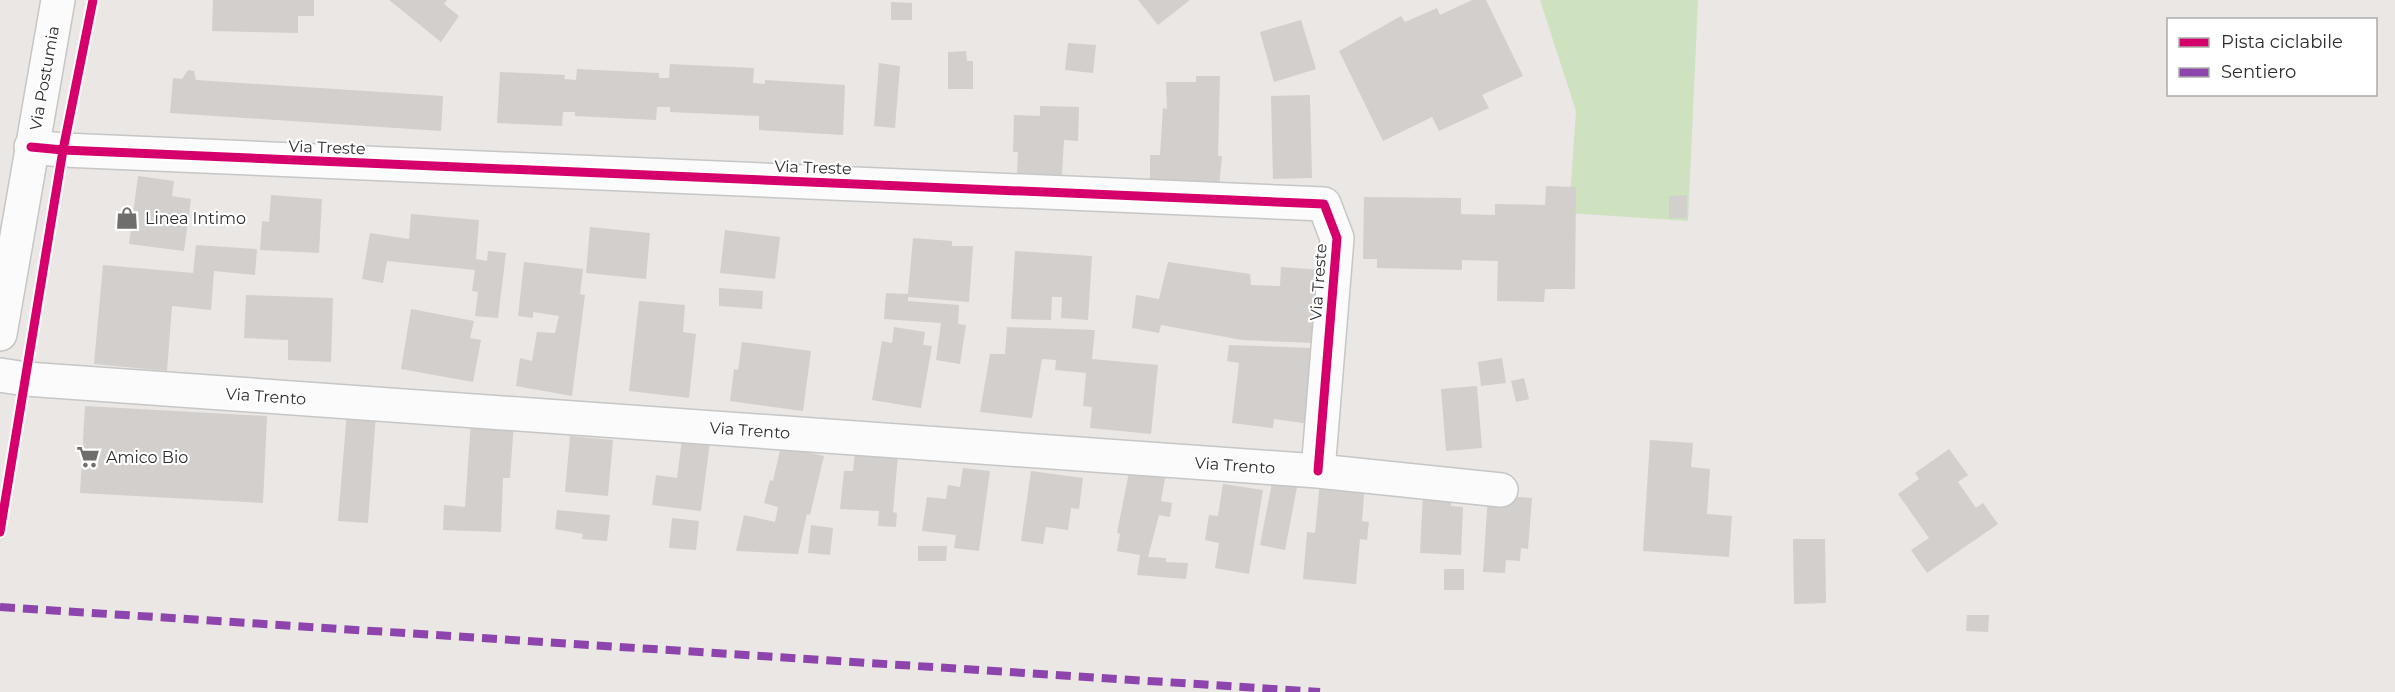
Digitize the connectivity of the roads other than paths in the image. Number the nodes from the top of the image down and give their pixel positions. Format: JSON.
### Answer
{"nodes":[{"id":1,"x":58,"y":0,"type":"edge"},
{"id":2,"x":31,"y":147,"type":"junction"},
{"id":3,"x":0,"y":334,"type":"edge"},
{"id":4,"x":0,"y":375,"type":"edge"},
{"id":5,"x":1318,"y":471,"type":"junction"},
{"id":6,"x":1501,"y":490,"type":"dead end"}],
"edges":[{"from":1,"to":2,"type":"street","name":"Via Postumia"},
{"from":2,"to":3,"type":"street","name":"Via Postumia"},
{"from":2,"to":5,"type":"street","name":"Via Treste"},
{"from":4,"to":5,"type":"street","name":"Via Trento"},
{"from":5,"to":6,"type":"street","name":"Via Trento"}]}
